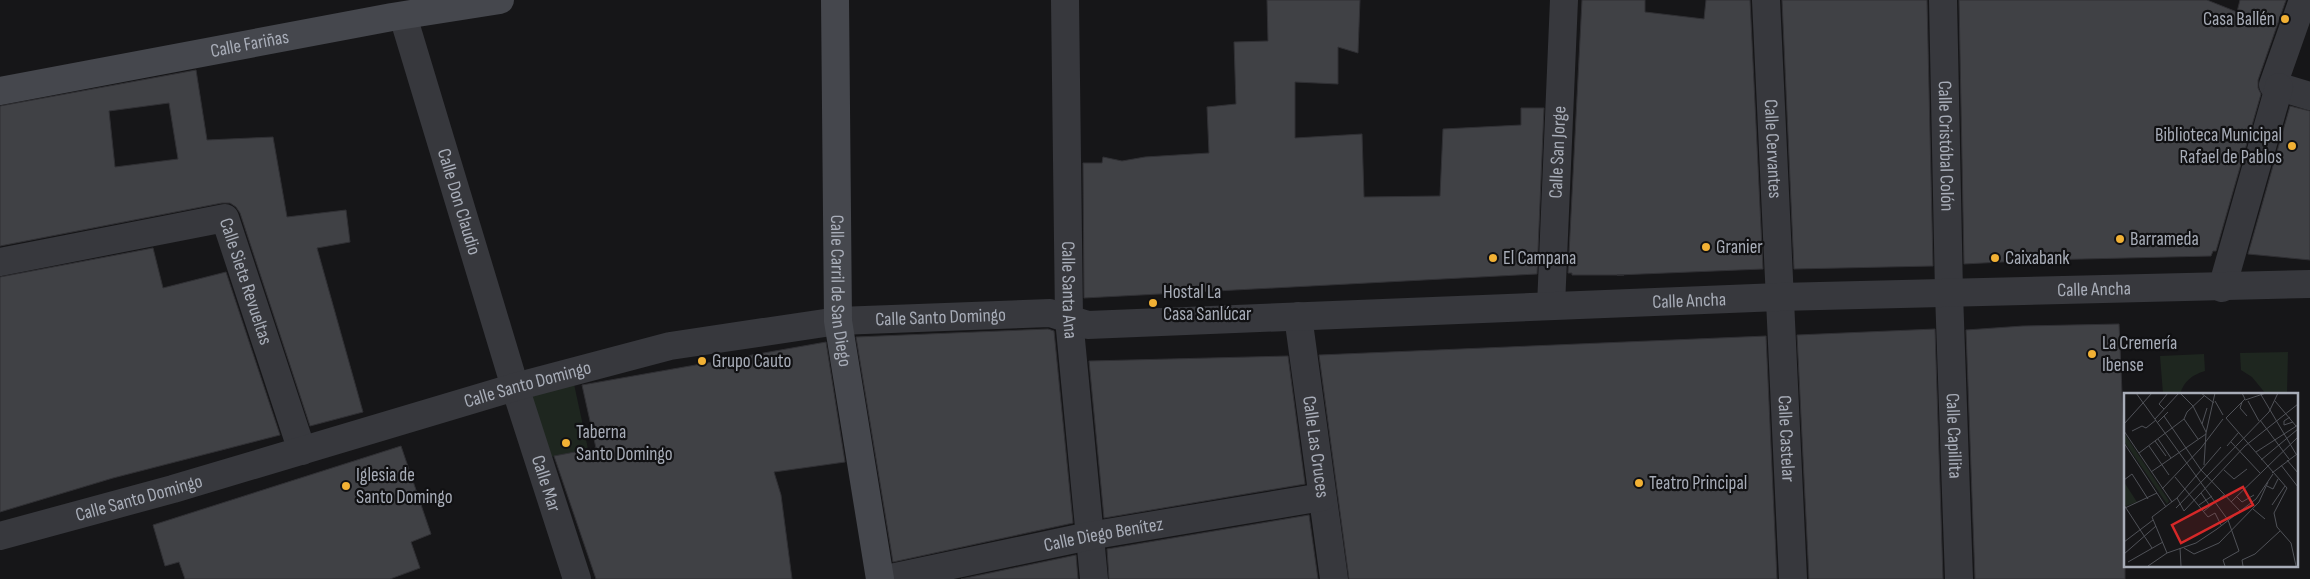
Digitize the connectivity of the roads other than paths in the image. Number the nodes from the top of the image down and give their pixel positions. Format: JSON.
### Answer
{"nodes":[{"id":1,"x":500,"y":0,"type":"edge"},
{"id":2,"x":835,"y":0,"type":"edge"},
{"id":3,"x":1065,"y":0,"type":"edge"},
{"id":4,"x":1564,"y":0,"type":"edge"},
{"id":5,"x":1766,"y":0,"type":"edge"},
{"id":6,"x":1943,"y":0,"type":"edge"},
{"id":7,"x":2303,"y":0,"type":"edge"},
{"id":8,"x":394,"y":11,"type":"edge"},
{"id":9,"x":2280,"y":87,"type":"junction"},
{"id":10,"x":0,"y":91,"type":"edge"},
{"id":11,"x":2310,"y":96,"type":"edge"},
{"id":12,"x":0,"y":262,"type":"edge"},
{"id":13,"x":2310,"y":284,"type":"edge"},
{"id":14,"x":2222,"y":288,"type":"junction"},
{"id":15,"x":1949,"y":293,"type":"junction"},
{"id":16,"x":1779,"y":297,"type":"junction"},
{"id":17,"x":1551,"y":306,"type":"junction"},
{"id":18,"x":1298,"y":316,"type":"junction"},
{"id":19,"x":1069,"y":319,"type":"junction"},
{"id":20,"x":838,"y":321,"type":"junction"},
{"id":21,"x":515,"y":387,"type":"junction"},
{"id":22,"x":302,"y":451,"type":"junction"},
{"id":23,"x":1322,"y":497,"type":"junction"},
{"id":24,"x":0,"y":536,"type":"edge"},
{"id":25,"x":1089,"y":536,"type":"junction"},
{"id":26,"x":577,"y":579,"type":"edge"},
{"id":27,"x":880,"y":579,"type":"edge"},
{"id":28,"x":886,"y":579,"type":"edge"},
{"id":29,"x":1094,"y":579,"type":"edge"},
{"id":30,"x":1334,"y":579,"type":"edge"},
{"id":31,"x":1794,"y":579,"type":"edge"},
{"id":32,"x":1959,"y":579,"type":"edge"}],
"edges":[{"from":1,"to":8,"type":"street","name":"Calle Fariñas"},
{"from":2,"to":20,"type":"street","name":"Calle Carril de San Diego"},
{"from":3,"to":19,"type":"street","name":"Calle Santa Ana"},
{"from":4,"to":17,"type":"street","name":"Calle San Jorge"},
{"from":5,"to":16,"type":"street","name":"Calle Cervantes"},
{"from":6,"to":15,"type":"street","name":"Calle Cristóbal Colón"},
{"from":7,"to":9,"type":"street"},
{"from":8,"to":10,"type":"street","name":"Calle Fariñas"},
{"from":8,"to":21,"type":"street","name":"Calle Don Claudio"},
{"from":9,"to":11,"type":"street"},
{"from":9,"to":14,"type":"street"},
{"from":12,"to":22,"type":"street","name":"Calle Siete Revueltas"},
{"from":13,"to":14,"type":"street","name":"Calle Ancha"},
{"from":14,"to":15,"type":"street","name":"Calle Ancha"},
{"from":15,"to":16,"type":"street","name":"Calle Ancha"},
{"from":15,"to":32,"type":"street","name":"Calle Capillita"},
{"from":16,"to":17,"type":"street","name":"Calle Ancha"},
{"from":16,"to":31,"type":"street","name":"Calle Castelar"},
{"from":17,"to":18,"type":"street","name":"Calle Ancha"},
{"from":18,"to":19,"type":"street","name":"Calle Ancha"},
{"from":18,"to":23,"type":"street","name":"Calle Las Cruces"},
{"from":19,"to":20,"type":"street","name":"Calle Santo Domingo"},
{"from":19,"to":25,"type":"street","name":"Calle Santa Ana"},
{"from":20,"to":21,"type":"street","name":"Calle Santo Domingo"},
{"from":20,"to":27,"type":"street","name":"Calle Carril de San Diego"},
{"from":21,"to":22,"type":"street","name":"Calle Santo Domingo"},
{"from":21,"to":26,"type":"street","name":"Calle Mar"},
{"from":22,"to":24,"type":"street","name":"Calle Santo Domingo"},
{"from":23,"to":25,"type":"street","name":"Calle Diego Benítez"},
{"from":23,"to":30,"type":"street","name":"Calle Las Cruces"},
{"from":25,"to":28,"type":"street","name":"Calle Diego Benítez"},
{"from":25,"to":29,"type":"street","name":"Calle Santa Ana"}]}
